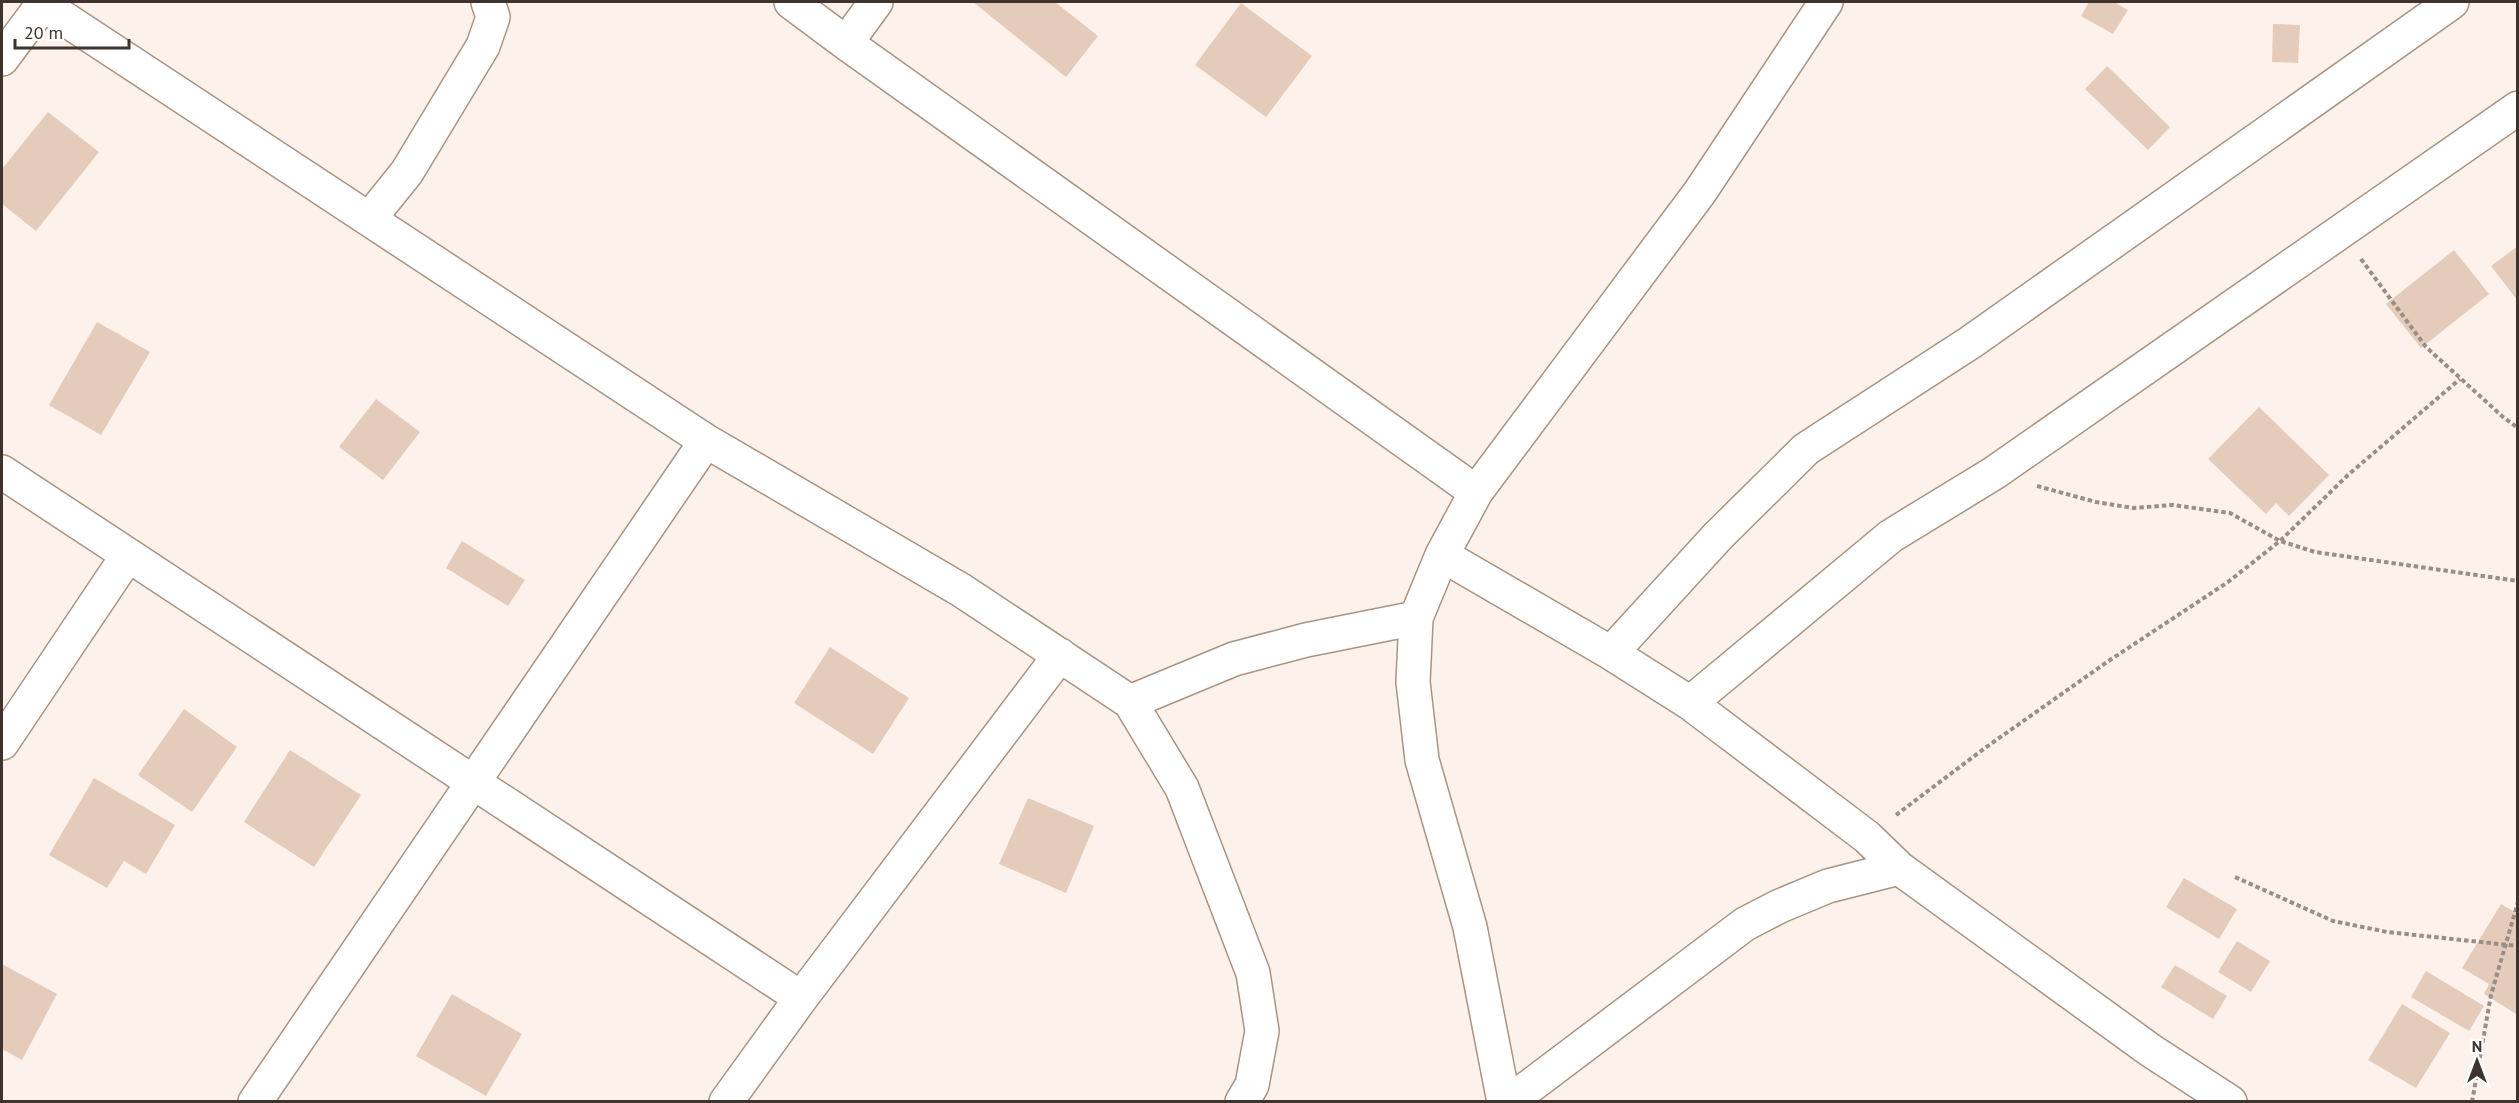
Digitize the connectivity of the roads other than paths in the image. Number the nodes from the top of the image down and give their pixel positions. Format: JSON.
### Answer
{"nodes":[{"id":1,"x":488,"y":2,"type":"edge"},
{"id":2,"x":791,"y":2,"type":"edge"},
{"id":3,"x":876,"y":2,"type":"edge"},
{"id":4,"x":1826,"y":2,"type":"edge"},
{"id":5,"x":2452,"y":2,"type":"edge"},
{"id":6,"x":41,"y":3,"type":"edge"},
{"id":7,"x":846,"y":43,"type":"junction"},
{"id":8,"x":2,"y":59,"type":"edge"},
{"id":9,"x":2517,"y":108,"type":"edge"},
{"id":10,"x":370,"y":218,"type":"junction"},
{"id":11,"x":706,"y":441,"type":"junction"},
{"id":12,"x":2,"y":472,"type":"edge"},
{"id":13,"x":1476,"y":492,"type":"junction"},
{"id":14,"x":128,"y":555,"type":"junction"},
{"id":15,"x":1442,"y":555,"type":"junction"},
{"id":16,"x":1416,"y":618,"type":"junction"},
{"id":17,"x":1611,"y":653,"type":"junction"},
{"id":18,"x":1060,"y":655,"type":"junction"},
{"id":19,"x":1130,"y":702,"type":"junction"},
{"id":20,"x":1690,"y":703,"type":"junction"},
{"id":21,"x":2,"y":742,"type":"edge"},
{"id":22,"x":473,"y":783,"type":"junction"},
{"id":23,"x":1899,"y":868,"type":"junction"},
{"id":24,"x":801,"y":998,"type":"junction"},
{"id":25,"x":255,"y":1101,"type":"edge"},
{"id":26,"x":726,"y":1101,"type":"edge"},
{"id":27,"x":1242,"y":1101,"type":"edge"},
{"id":28,"x":1507,"y":1101,"type":"edge"},
{"id":29,"x":2230,"y":1101,"type":"edge"}],
"edges":[{"from":1,"to":10,"type":"street"},
{"from":2,"to":7,"type":"street"},
{"from":3,"to":7,"type":"street"},
{"from":4,"to":13,"type":"street"},
{"from":5,"to":17,"type":"street"},
{"from":6,"to":8,"type":"street"},
{"from":6,"to":10,"type":"street"},
{"from":7,"to":13,"type":"street"},
{"from":9,"to":20,"type":"street"},
{"from":10,"to":11,"type":"street"},
{"from":11,"to":18,"type":"street"},
{"from":11,"to":22,"type":"street"},
{"from":12,"to":14,"type":"street"},
{"from":13,"to":15,"type":"street"},
{"from":14,"to":21,"type":"street"},
{"from":14,"to":22,"type":"street"},
{"from":15,"to":16,"type":"street"},
{"from":15,"to":17,"type":"street"},
{"from":16,"to":19,"type":"street"},
{"from":16,"to":28,"type":"street"},
{"from":17,"to":20,"type":"street"},
{"from":18,"to":19,"type":"street"},
{"from":18,"to":24,"type":"street"},
{"from":19,"to":27,"type":"street"},
{"from":20,"to":23,"type":"street"},
{"from":22,"to":24,"type":"street"},
{"from":22,"to":25,"type":"street"},
{"from":23,"to":28,"type":"street"},
{"from":23,"to":29,"type":"street"},
{"from":24,"to":26,"type":"street"}]}
